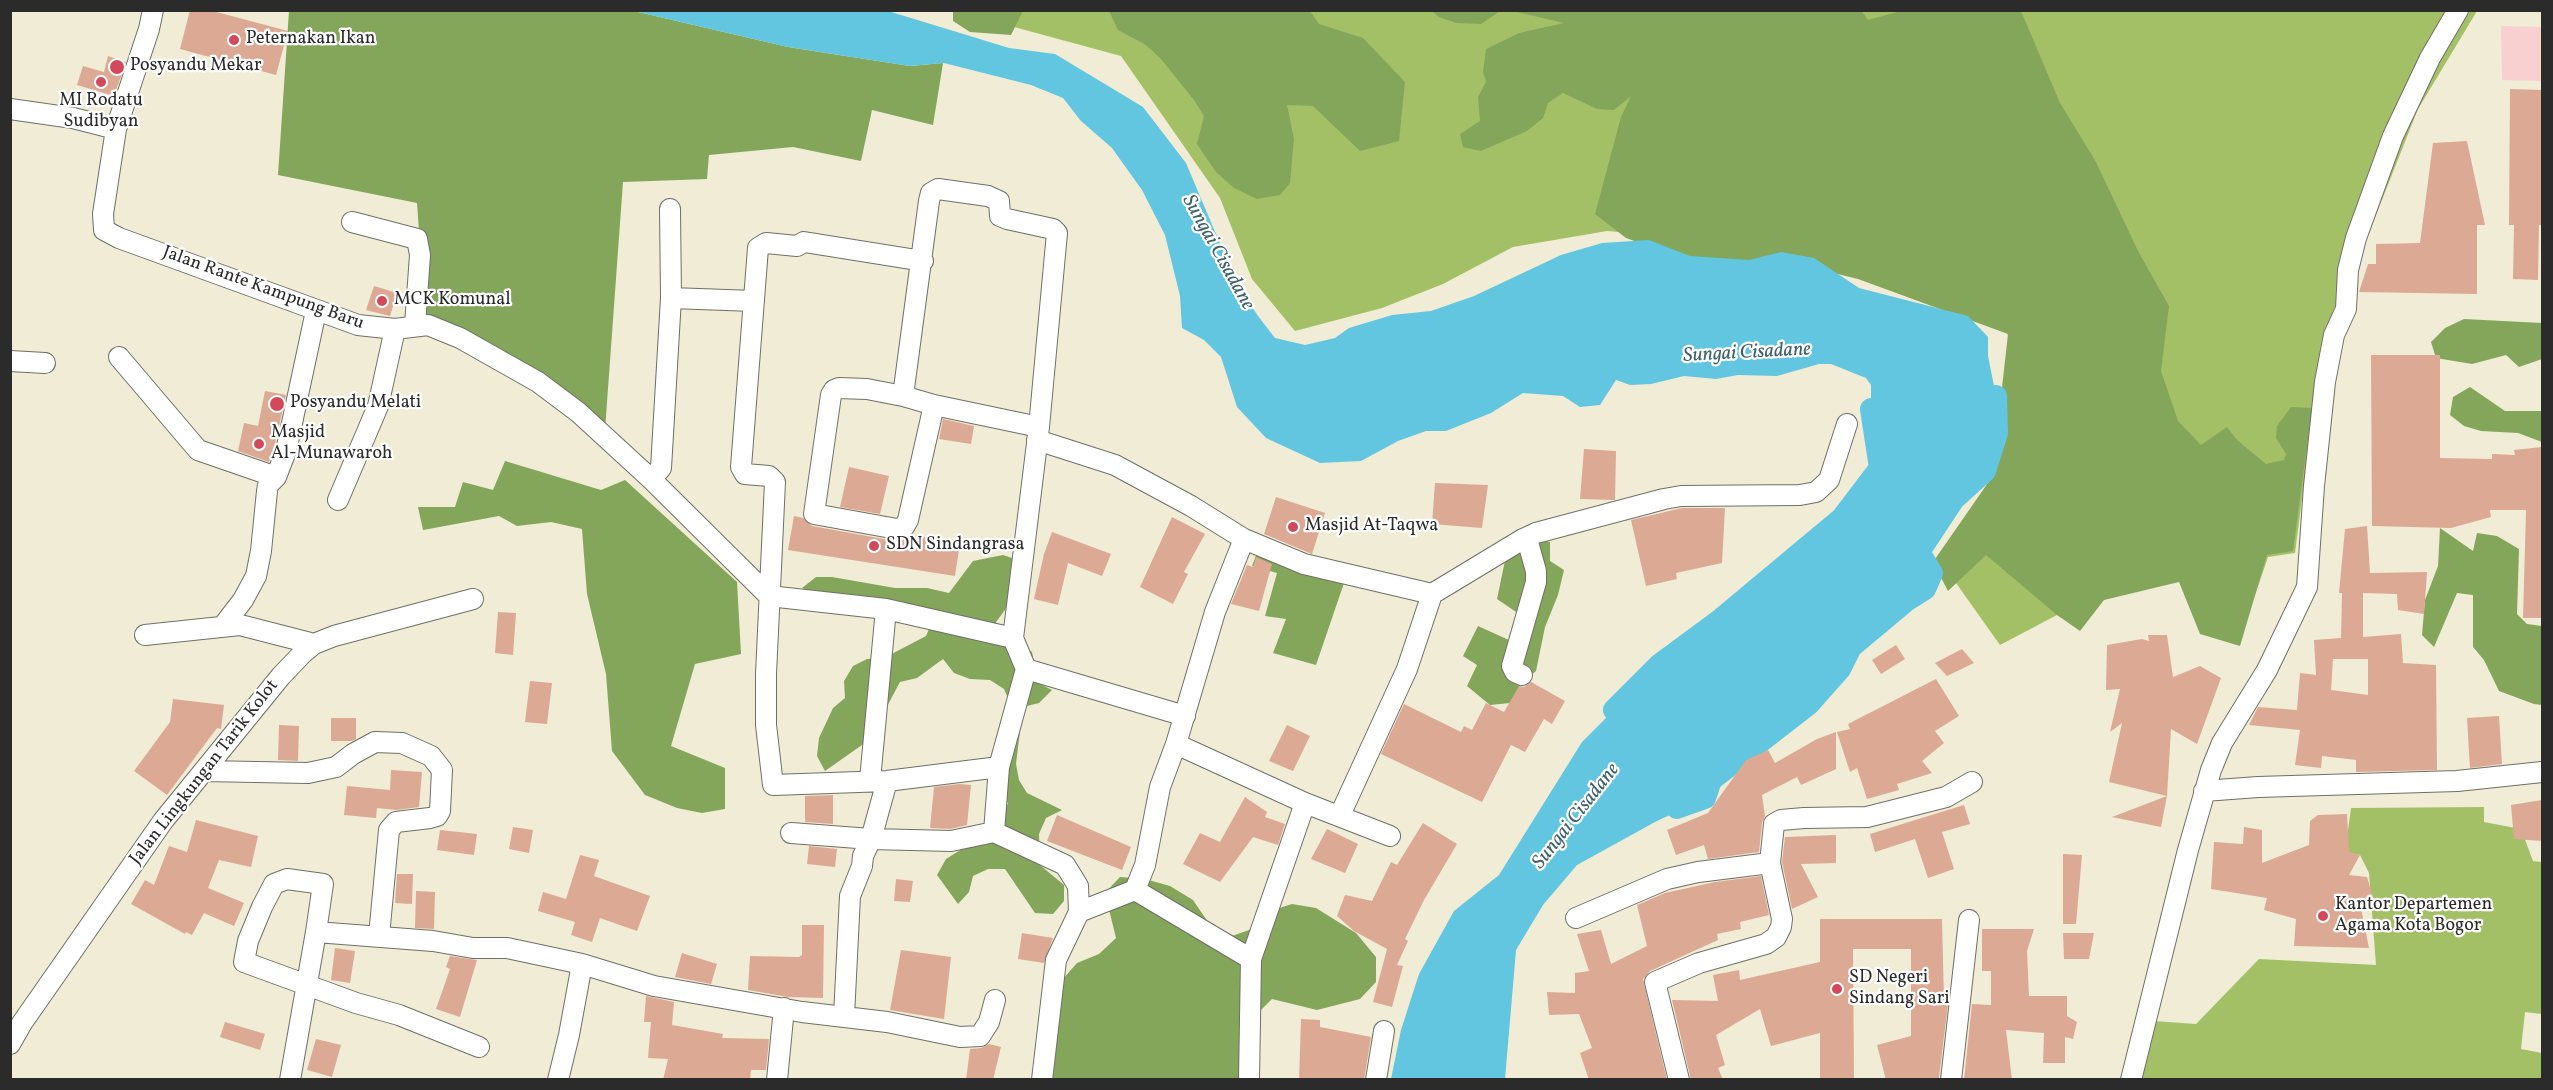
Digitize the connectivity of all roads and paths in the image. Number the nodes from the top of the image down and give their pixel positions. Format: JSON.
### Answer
{"nodes":[{"id":1,"x":153,"y":10,"type":"edge"},
{"id":2,"x":2458,"y":10,"type":"edge"},
{"id":3,"x":10,"y":109,"type":"edge"},
{"id":4,"x":116,"y":129,"type":"junction"},
{"id":5,"x":670,"y":209,"type":"dead end"},
{"id":6,"x":352,"y":222,"type":"dead end"},
{"id":7,"x":923,"y":261,"type":"junction"},
{"id":8,"x":671,"y":298,"type":"junction"},
{"id":9,"x":754,"y":301,"type":"junction"},
{"id":10,"x":316,"y":311,"type":"junction"},
{"id":11,"x":415,"y":325,"type":"junction"},
{"id":12,"x":395,"y":329,"type":"junction"},
{"id":13,"x":119,"y":357,"type":"dead end"},
{"id":14,"x":10,"y":361,"type":"edge"},
{"id":15,"x":45,"y":363,"type":"dead end"},
{"id":16,"x":903,"y":396,"type":"junction"},
{"id":17,"x":934,"y":405,"type":"junction"},
{"id":18,"x":1846,"y":424,"type":"dead end"},
{"id":19,"x":1038,"y":434,"type":"junction"},
{"id":20,"x":276,"y":477,"type":"junction"},
{"id":21,"x":651,"y":479,"type":"junction"},
{"id":22,"x":338,"y":500,"type":"dead end"},
{"id":23,"x":1244,"y":539,"type":"junction"},
{"id":24,"x":1523,"y":539,"type":"junction"},
{"id":25,"x":1432,"y":594,"type":"junction"},
{"id":26,"x":770,"y":596,"type":"junction"},
{"id":27,"x":472,"y":599,"type":"dead end"},
{"id":28,"x":886,"y":609,"type":"junction"},
{"id":29,"x":223,"y":626,"type":"junction"},
{"id":30,"x":144,"y":635,"type":"dead end"},
{"id":31,"x":1013,"y":638,"type":"junction"},
{"id":32,"x":314,"y":644,"type":"junction"},
{"id":33,"x":1026,"y":669,"type":"junction"},
{"id":34,"x":1522,"y":675,"type":"dead end"},
{"id":35,"x":1185,"y":716,"type":"junction"},
{"id":36,"x":1176,"y":744,"type":"junction"},
{"id":37,"x":999,"y":767,"type":"junction"},
{"id":38,"x":204,"y":771,"type":"junction"},
{"id":39,"x":2542,"y":772,"type":"edge"},
{"id":40,"x":879,"y":780,"type":"junction"},
{"id":41,"x":1972,"y":782,"type":"dead end"},
{"id":42,"x":2204,"y":791,"type":"junction"},
{"id":43,"x":1305,"y":803,"type":"junction"},
{"id":44,"x":1340,"y":815,"type":"junction"},
{"id":45,"x":994,"y":832,"type":"junction"},
{"id":46,"x":791,"y":833,"type":"dead end"},
{"id":47,"x":1390,"y":836,"type":"dead end"},
{"id":48,"x":871,"y":839,"type":"junction"},
{"id":49,"x":1770,"y":863,"type":"junction"},
{"id":50,"x":1135,"y":890,"type":"junction"},
{"id":51,"x":1078,"y":912,"type":"junction"},
{"id":52,"x":1576,"y":918,"type":"dead end"},
{"id":53,"x":1969,"y":920,"type":"dead end"},
{"id":54,"x":316,"y":932,"type":"junction"},
{"id":55,"x":379,"y":936,"type":"junction"},
{"id":56,"x":1251,"y":959,"type":"junction"},
{"id":57,"x":582,"y":964,"type":"junction"},
{"id":58,"x":308,"y":984,"type":"junction"},
{"id":59,"x":995,"y":1000,"type":"dead end"},
{"id":60,"x":784,"y":1008,"type":"junction"},
{"id":61,"x":844,"y":1016,"type":"junction"},
{"id":62,"x":16,"y":1019,"type":"edge"},
{"id":63,"x":1384,"y":1031,"type":"dead end"},
{"id":64,"x":10,"y":1044,"type":"edge"},
{"id":65,"x":478,"y":1047,"type":"dead end"},
{"id":66,"x":290,"y":1080,"type":"edge"},
{"id":67,"x":558,"y":1080,"type":"edge"},
{"id":68,"x":777,"y":1080,"type":"edge"},
{"id":69,"x":1042,"y":1080,"type":"edge"},
{"id":70,"x":1249,"y":1080,"type":"edge"},
{"id":71,"x":1376,"y":1080,"type":"edge"},
{"id":72,"x":1679,"y":1080,"type":"edge"},
{"id":73,"x":1952,"y":1080,"type":"edge"},
{"id":74,"x":2131,"y":1080,"type":"edge"}],
"edges":[{"from":1,"to":4,"type":"street","name":"Jalan Rante Kampung Baru"},
{"from":2,"to":42,"type":"street"},
{"from":3,"to":4,"type":"street"},
{"from":4,"to":10,"type":"street","name":"Jalan Rante Kampung Baru"},
{"from":5,"to":8,"type":"street"},
{"from":6,"to":11,"type":"street"},
{"from":7,"to":9,"type":"street"},
{"from":7,"to":16,"type":"street"},
{"from":7,"to":19,"type":"street"},
{"from":8,"to":9,"type":"street"},
{"from":8,"to":21,"type":"street"},
{"from":9,"to":26,"type":"street"},
{"from":10,"to":12,"type":"street","name":"Jalan Rante Kampung Baru"},
{"from":10,"to":20,"type":"street"},
{"from":11,"to":12,"type":"street","name":"Jalan Rante Kampung Baru"},
{"from":11,"to":21,"type":"street","name":"Jalan Rante Kampung Baru"},
{"from":12,"to":22,"type":"street"},
{"from":13,"to":20,"type":"street"},
{"from":14,"to":15,"type":"street"},
{"from":16,"to":17,"type":"street"},
{"from":16,"to":17,"type":"street"},
{"from":17,"to":19,"type":"street"},
{"from":18,"to":24,"type":"street"},
{"from":19,"to":23,"type":"street"},
{"from":19,"to":31,"type":"street"},
{"from":20,"to":29,"type":"street"},
{"from":21,"to":26,"type":"street","name":"Jalan Rante Kampung Baru"},
{"from":23,"to":25,"type":"street"},
{"from":23,"to":35,"type":"street"},
{"from":24,"to":25,"type":"street"},
{"from":24,"to":34,"type":"street"},
{"from":25,"to":44,"type":"street"},
{"from":26,"to":28,"type":"street"},
{"from":26,"to":40,"type":"street"},
{"from":27,"to":32,"type":"street","name":"Jalan Lingkungan Tarik Kolot"},
{"from":28,"to":31,"type":"street"},
{"from":28,"to":40,"type":"street"},
{"from":29,"to":30,"type":"street"},
{"from":29,"to":32,"type":"street"},
{"from":31,"to":33,"type":"street"},
{"from":32,"to":38,"type":"street","name":"Jalan Lingkungan Tarik Kolot"},
{"from":33,"to":35,"type":"street"},
{"from":33,"to":37,"type":"street"},
{"from":35,"to":36,"type":"street"},
{"from":36,"to":43,"type":"street"},
{"from":36,"to":50,"type":"street"},
{"from":37,"to":40,"type":"street"},
{"from":37,"to":45,"type":"street"},
{"from":38,"to":55,"type":"street"},
{"from":38,"to":62,"type":"street","name":"Jalan Lingkungan Tarik Kolot"},
{"from":39,"to":42,"type":"street"},
{"from":40,"to":48,"type":"street"},
{"from":41,"to":49,"type":"street"},
{"from":42,"to":74,"type":"street"},
{"from":43,"to":44,"type":"street"},
{"from":43,"to":56,"type":"street"},
{"from":44,"to":47,"type":"street"},
{"from":45,"to":48,"type":"street"},
{"from":45,"to":51,"type":"street"},
{"from":46,"to":48,"type":"street"},
{"from":48,"to":61,"type":"street"},
{"from":49,"to":52,"type":"street"},
{"from":49,"to":72,"type":"street"},
{"from":50,"to":51,"type":"street"},
{"from":50,"to":56,"type":"street"},
{"from":51,"to":69,"type":"street"},
{"from":53,"to":73,"type":"street"},
{"from":54,"to":55,"type":"street"},
{"from":54,"to":58,"type":"street"},
{"from":54,"to":58,"type":"street"},
{"from":55,"to":57,"type":"street"},
{"from":56,"to":70,"type":"street"},
{"from":57,"to":60,"type":"street"},
{"from":57,"to":67,"type":"street"},
{"from":58,"to":65,"type":"street"},
{"from":58,"to":66,"type":"street"},
{"from":59,"to":61,"type":"street"},
{"from":60,"to":61,"type":"street"},
{"from":60,"to":68,"type":"street"},
{"from":62,"to":64,"type":"street","name":"Jalan Lingkungan Tarik Kolot"},
{"from":63,"to":71,"type":"street"}]}
